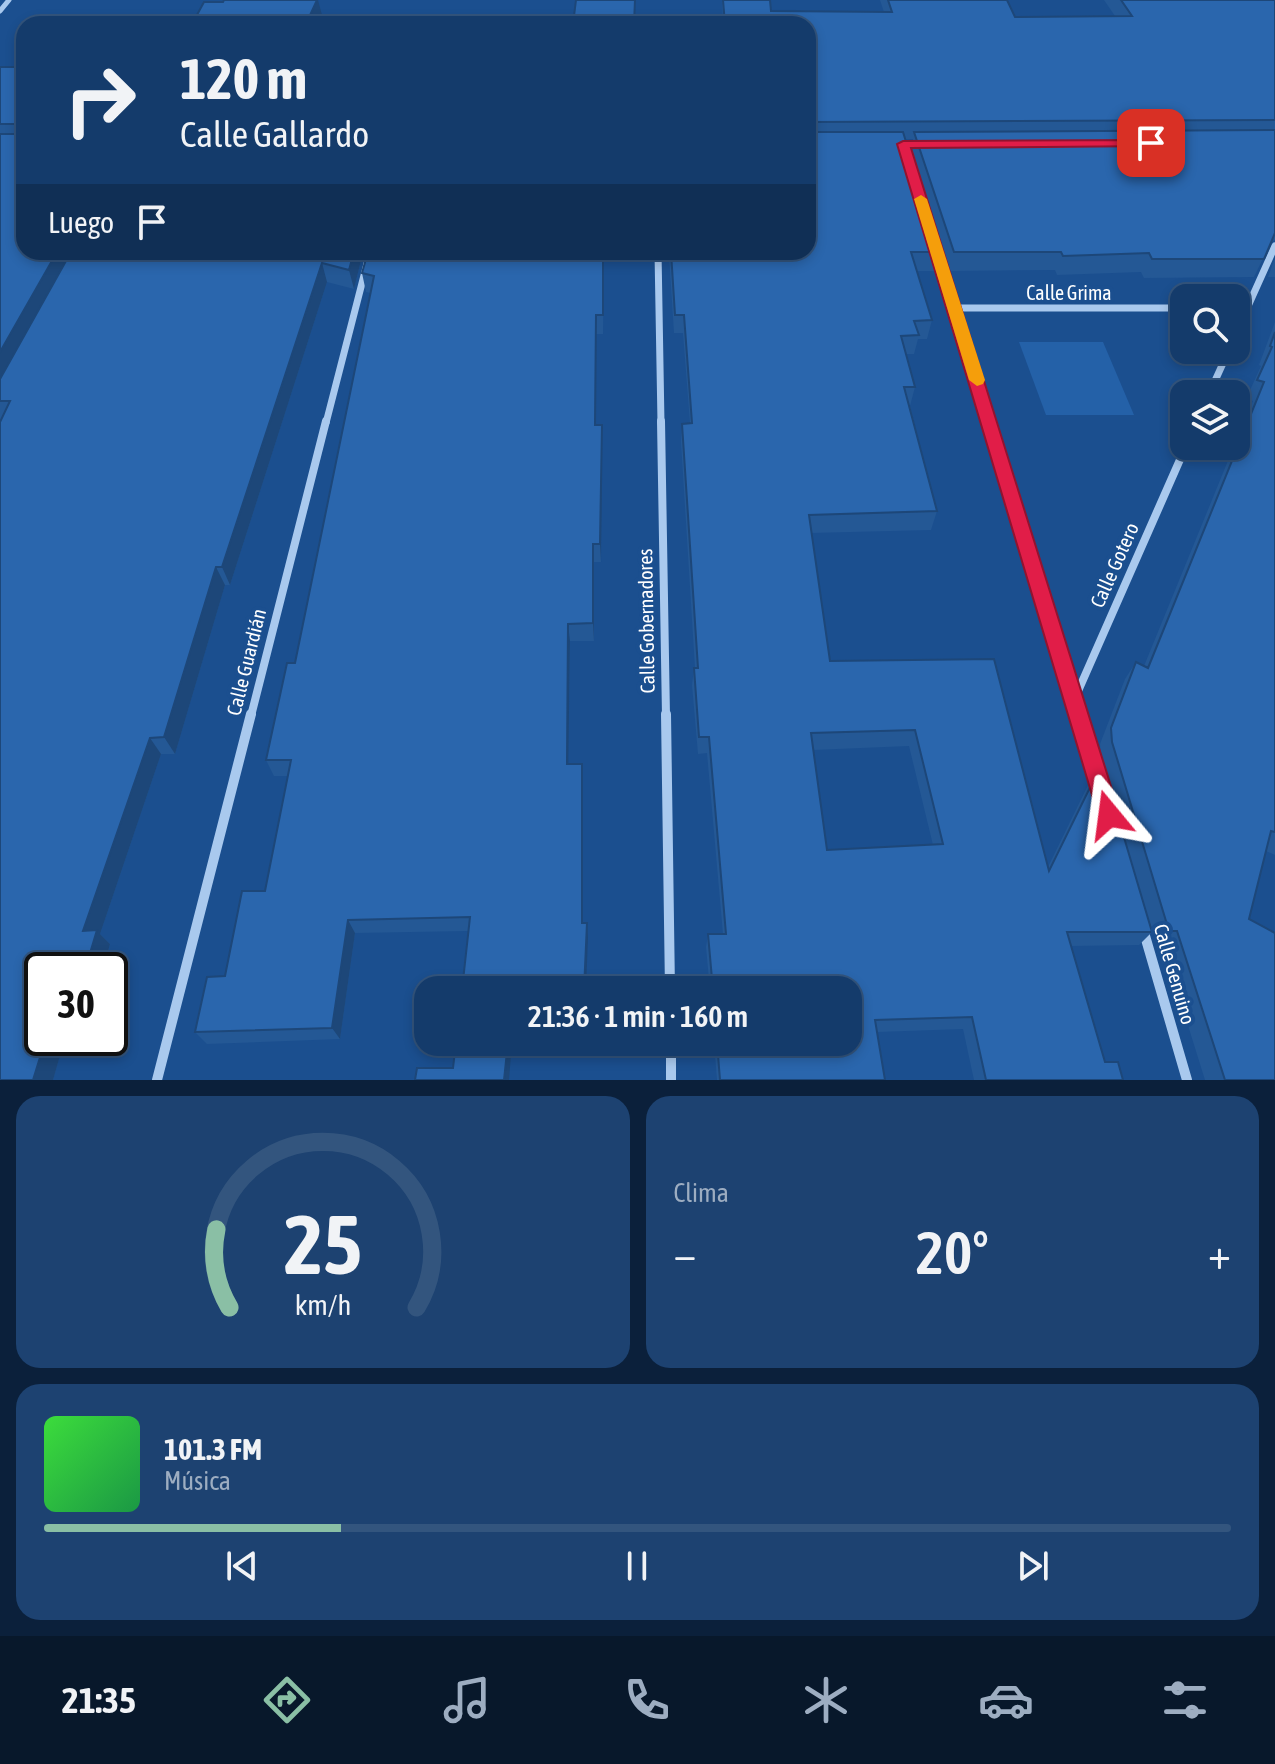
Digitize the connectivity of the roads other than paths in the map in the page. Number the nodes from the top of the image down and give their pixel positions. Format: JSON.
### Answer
{"nodes":[{"id":1,"x":9,"y":0,"type":"edge"},
{"id":2,"x":0,"y":11,"type":"edge"},
{"id":3,"x":931,"y":233,"type":"edge"},
{"id":4,"x":1275,"y":246,"type":"edge"},
{"id":5,"x":368,"y":260,"type":"edge"},
{"id":6,"x":658,"y":260,"type":"edge"},
{"id":7,"x":1250,"y":301,"type":"edge"},
{"id":8,"x":955,"y":308,"type":"junction"},
{"id":9,"x":1170,"y":308,"type":"edge"},
{"id":10,"x":1180,"y":460,"type":"edge"},
{"id":11,"x":1075,"y":698,"type":"junction"},
{"id":12,"x":1102,"y":789,"type":"edge"},
{"id":13,"x":1138,"y":912,"type":"edge"},
{"id":14,"x":670,"y":976,"type":"edge"},
{"id":15,"x":671,"y":1056,"type":"edge"},
{"id":16,"x":157,"y":1080,"type":"edge"},
{"id":17,"x":671,"y":1080,"type":"edge"},
{"id":18,"x":1187,"y":1080,"type":"edge"}],
"edges":[{"from":1,"to":2,"type":"street"},
{"from":3,"to":8,"type":"street"},
{"from":4,"to":7,"type":"street"},
{"from":5,"to":16,"type":"street","name":"Calle Guardián"},
{"from":6,"to":14,"type":"street","name":"Calle Gobernadores"},
{"from":8,"to":9,"type":"street","name":"Calle Grima"},
{"from":8,"to":11,"type":"street"},
{"from":10,"to":11,"type":"street","name":"Calle Gotero"},
{"from":11,"to":12,"type":"street"},
{"from":13,"to":18,"type":"street","name":"Calle Genuino"},
{"from":15,"to":17,"type":"street"}]}
